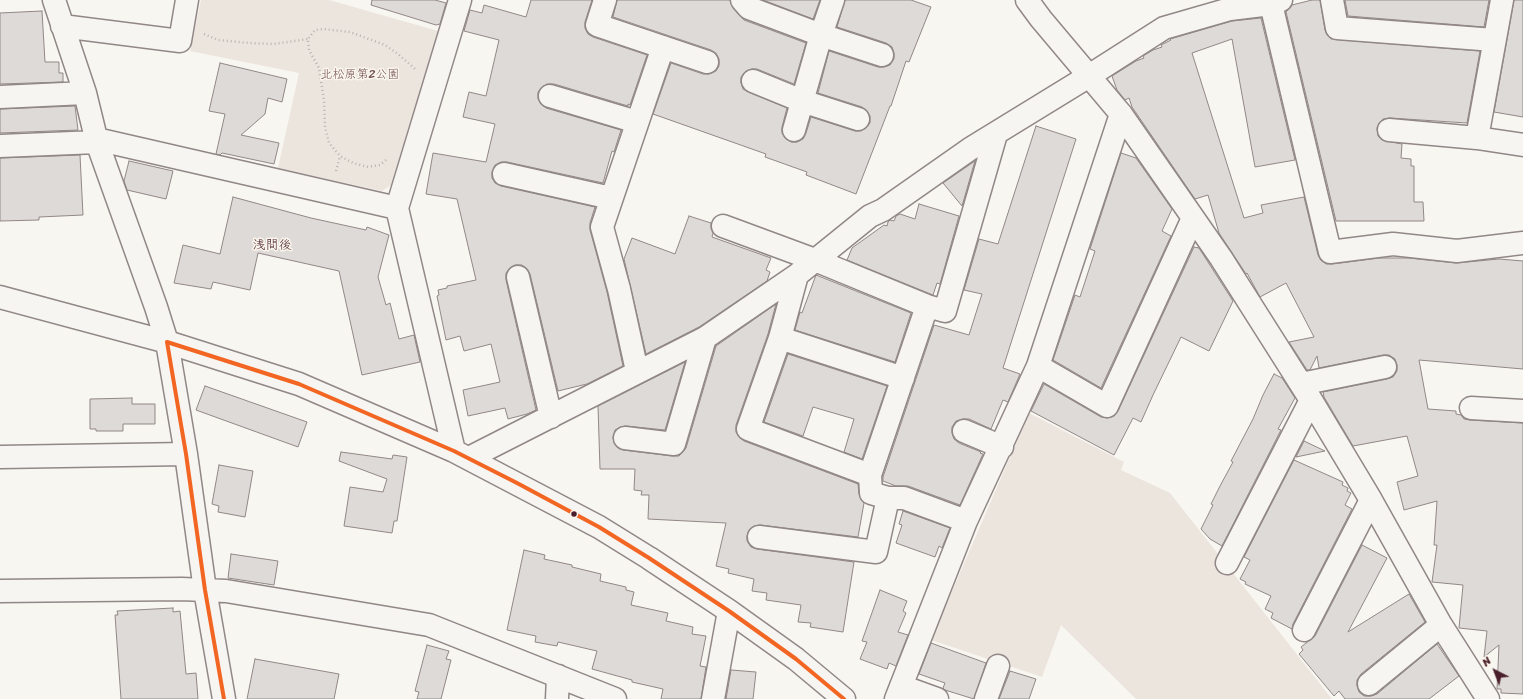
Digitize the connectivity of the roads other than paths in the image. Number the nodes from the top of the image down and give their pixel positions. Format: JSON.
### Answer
{"nodes":[{"id":1,"x":54,"y":0,"type":"edge"},
{"id":2,"x":460,"y":0,"type":"edge"},
{"id":3,"x":605,"y":0,"type":"edge"},
{"id":4,"x":742,"y":0,"type":"edge"},
{"id":5,"x":833,"y":0,"type":"edge"},
{"id":6,"x":1027,"y":0,"type":"edge"},
{"id":7,"x":1332,"y":0,"type":"edge"},
{"id":8,"x":1502,"y":0,"type":"edge"},
{"id":9,"x":1263,"y":3,"type":"edge"},
{"id":10,"x":186,"y":9,"type":"edge"},
{"id":11,"x":1044,"y":10,"type":"edge"},
{"id":12,"x":62,"y":26,"type":"junction"},
{"id":13,"x":821,"y":35,"type":"junction"},
{"id":14,"x":1494,"y":40,"type":"junction"},
{"id":15,"x":663,"y":47,"type":"junction"},
{"id":16,"x":882,"y":55,"type":"dead end"},
{"id":17,"x":707,"y":62,"type":"dead end"},
{"id":18,"x":1090,"y":76,"type":"junction"},
{"id":19,"x":753,"y":81,"type":"dead end"},
{"id":20,"x":85,"y":93,"type":"junction"},
{"id":21,"x":550,"y":96,"type":"dead end"},
{"id":22,"x":0,"y":97,"type":"edge"},
{"id":23,"x":802,"y":101,"type":"junction"},
{"id":24,"x":1121,"y":114,"type":"junction"},
{"id":25,"x":858,"y":119,"type":"dead end"},
{"id":26,"x":637,"y":122,"type":"junction"},
{"id":27,"x":794,"y":130,"type":"dead end"},
{"id":28,"x":1389,"y":130,"type":"dead end"},
{"id":29,"x":996,"y":134,"type":"junction"},
{"id":30,"x":1477,"y":138,"type":"junction"},
{"id":31,"x":96,"y":141,"type":"junction"},
{"id":32,"x":1523,"y":145,"type":"edge"},
{"id":33,"x":0,"y":146,"type":"edge"},
{"id":34,"x":504,"y":174,"type":"dead end"},
{"id":35,"x":611,"y":198,"type":"junction"},
{"id":36,"x":397,"y":208,"type":"junction"},
{"id":37,"x":1193,"y":218,"type":"junction"},
{"id":38,"x":723,"y":226,"type":"dead end"},
{"id":39,"x":1523,"y":243,"type":"edge"},
{"id":40,"x":815,"y":260,"type":"junction"},
{"id":41,"x":797,"y":275,"type":"junction"},
{"id":42,"x":518,"y":277,"type":"dead end"},
{"id":43,"x":0,"y":297,"type":"edge"},
{"id":44,"x":927,"y":306,"type":"junction"},
{"id":45,"x":705,"y":338,"type":"junction"},
{"id":46,"x":780,"y":338,"type":"junction"},
{"id":47,"x":167,"y":342,"type":"junction"},
{"id":48,"x":1038,"y":366,"type":"junction"},
{"id":49,"x":1385,"y":367,"type":"dead end"},
{"id":50,"x":638,"y":371,"type":"junction"},
{"id":51,"x":903,"y":378,"type":"junction"},
{"id":52,"x":1306,"y":392,"type":"junction"},
{"id":53,"x":1471,"y":408,"type":"dead end"},
{"id":54,"x":1523,"y":411,"type":"edge"},
{"id":55,"x":550,"y":417,"type":"junction"},
{"id":56,"x":964,"y":431,"type":"dead end"},
{"id":57,"x":625,"y":438,"type":"dead end"},
{"id":58,"x":1002,"y":447,"type":"junction"},
{"id":59,"x":186,"y":454,"type":"junction"},
{"id":60,"x":461,"y":454,"type":"junction"},
{"id":61,"x":0,"y":457,"type":"edge"},
{"id":62,"x":870,"y":474,"type":"junction"},
{"id":63,"x":888,"y":498,"type":"junction"},
{"id":64,"x":1371,"y":500,"type":"junction"},
{"id":65,"x":966,"y":521,"type":"junction"},
{"id":66,"x":759,"y":537,"type":"dead end"},
{"id":67,"x":1227,"y":563,"type":"dead end"},
{"id":68,"x":205,"y":590,"type":"junction"},
{"id":69,"x":0,"y":591,"type":"edge"},
{"id":70,"x":729,"y":611,"type":"junction"},
{"id":71,"x":1441,"y":625,"type":"junction"},
{"id":72,"x":1304,"y":630,"type":"dead end"},
{"id":73,"x":998,"y":666,"type":"dead end"},
{"id":74,"x":558,"y":676,"type":"junction"},
{"id":75,"x":1369,"y":684,"type":"dead end"},
{"id":76,"x":899,"y":693,"type":"edge"},
{"id":77,"x":224,"y":699,"type":"edge"},
{"id":78,"x":557,"y":699,"type":"edge"},
{"id":79,"x":615,"y":699,"type":"edge"},
{"id":80,"x":713,"y":699,"type":"edge"},
{"id":81,"x":844,"y":699,"type":"edge"},
{"id":82,"x":937,"y":699,"type":"edge"},
{"id":83,"x":986,"y":699,"type":"edge"},
{"id":84,"x":1488,"y":699,"type":"edge"}],
"edges":[{"from":1,"to":12,"type":"street"},
{"from":2,"to":36,"type":"street"},
{"from":3,"to":15,"type":"street"},
{"from":4,"to":13,"type":"street"},
{"from":5,"to":13,"type":"street"},
{"from":6,"to":11,"type":"street"},
{"from":7,"to":14,"type":"street"},
{"from":8,"to":14,"type":"street"},
{"from":9,"to":18,"type":"street"},
{"from":9,"to":39,"type":"street"},
{"from":10,"to":12,"type":"street"},
{"from":11,"to":18,"type":"street"},
{"from":12,"to":20,"type":"street"},
{"from":13,"to":16,"type":"street"},
{"from":13,"to":23,"type":"street"},
{"from":14,"to":30,"type":"street"},
{"from":15,"to":17,"type":"street"},
{"from":15,"to":26,"type":"street"},
{"from":18,"to":24,"type":"street"},
{"from":18,"to":29,"type":"street"},
{"from":19,"to":23,"type":"street"},
{"from":20,"to":22,"type":"street"},
{"from":20,"to":31,"type":"street"},
{"from":21,"to":26,"type":"street"},
{"from":23,"to":25,"type":"street"},
{"from":23,"to":27,"type":"street"},
{"from":24,"to":37,"type":"street"},
{"from":24,"to":48,"type":"street"},
{"from":26,"to":35,"type":"street"},
{"from":28,"to":30,"type":"street"},
{"from":29,"to":40,"type":"street"},
{"from":29,"to":44,"type":"street"},
{"from":30,"to":32,"type":"street"},
{"from":31,"to":33,"type":"street"},
{"from":31,"to":36,"type":"street"},
{"from":31,"to":47,"type":"street"},
{"from":34,"to":35,"type":"street"},
{"from":35,"to":50,"type":"street"},
{"from":36,"to":60,"type":"street"},
{"from":37,"to":48,"type":"street"},
{"from":37,"to":52,"type":"street"},
{"from":38,"to":40,"type":"street"},
{"from":40,"to":41,"type":"street"},
{"from":40,"to":44,"type":"street"},
{"from":41,"to":45,"type":"street"},
{"from":41,"to":46,"type":"street"},
{"from":42,"to":55,"type":"street"},
{"from":43,"to":47,"type":"street"},
{"from":44,"to":51,"type":"street"},
{"from":45,"to":50,"type":"street"},
{"from":45,"to":57,"type":"street"},
{"from":46,"to":51,"type":"street"},
{"from":46,"to":62,"type":"street"},
{"from":47,"to":59,"type":"street"},
{"from":47,"to":60,"type":"street"},
{"from":48,"to":58,"type":"street"},
{"from":49,"to":52,"type":"street"},
{"from":50,"to":55,"type":"street"},
{"from":51,"to":62,"type":"street"},
{"from":52,"to":64,"type":"street"},
{"from":52,"to":67,"type":"street"},
{"from":53,"to":54,"type":"street"},
{"from":55,"to":60,"type":"street"},
{"from":56,"to":58,"type":"street"},
{"from":58,"to":65,"type":"street"},
{"from":59,"to":61,"type":"street"},
{"from":59,"to":68,"type":"street"},
{"from":60,"to":70,"type":"street"},
{"from":62,"to":63,"type":"street"},
{"from":63,"to":65,"type":"street"},
{"from":63,"to":66,"type":"street"},
{"from":64,"to":71,"type":"street"},
{"from":64,"to":72,"type":"street"},
{"from":65,"to":76,"type":"street"},
{"from":68,"to":69,"type":"street"},
{"from":68,"to":74,"type":"street"},
{"from":68,"to":77,"type":"street"},
{"from":70,"to":80,"type":"street"},
{"from":70,"to":81,"type":"street"},
{"from":71,"to":75,"type":"street"},
{"from":71,"to":84,"type":"street"},
{"from":73,"to":83,"type":"street"},
{"from":74,"to":78,"type":"street"},
{"from":74,"to":79,"type":"street"},
{"from":76,"to":82,"type":"street"}]}
